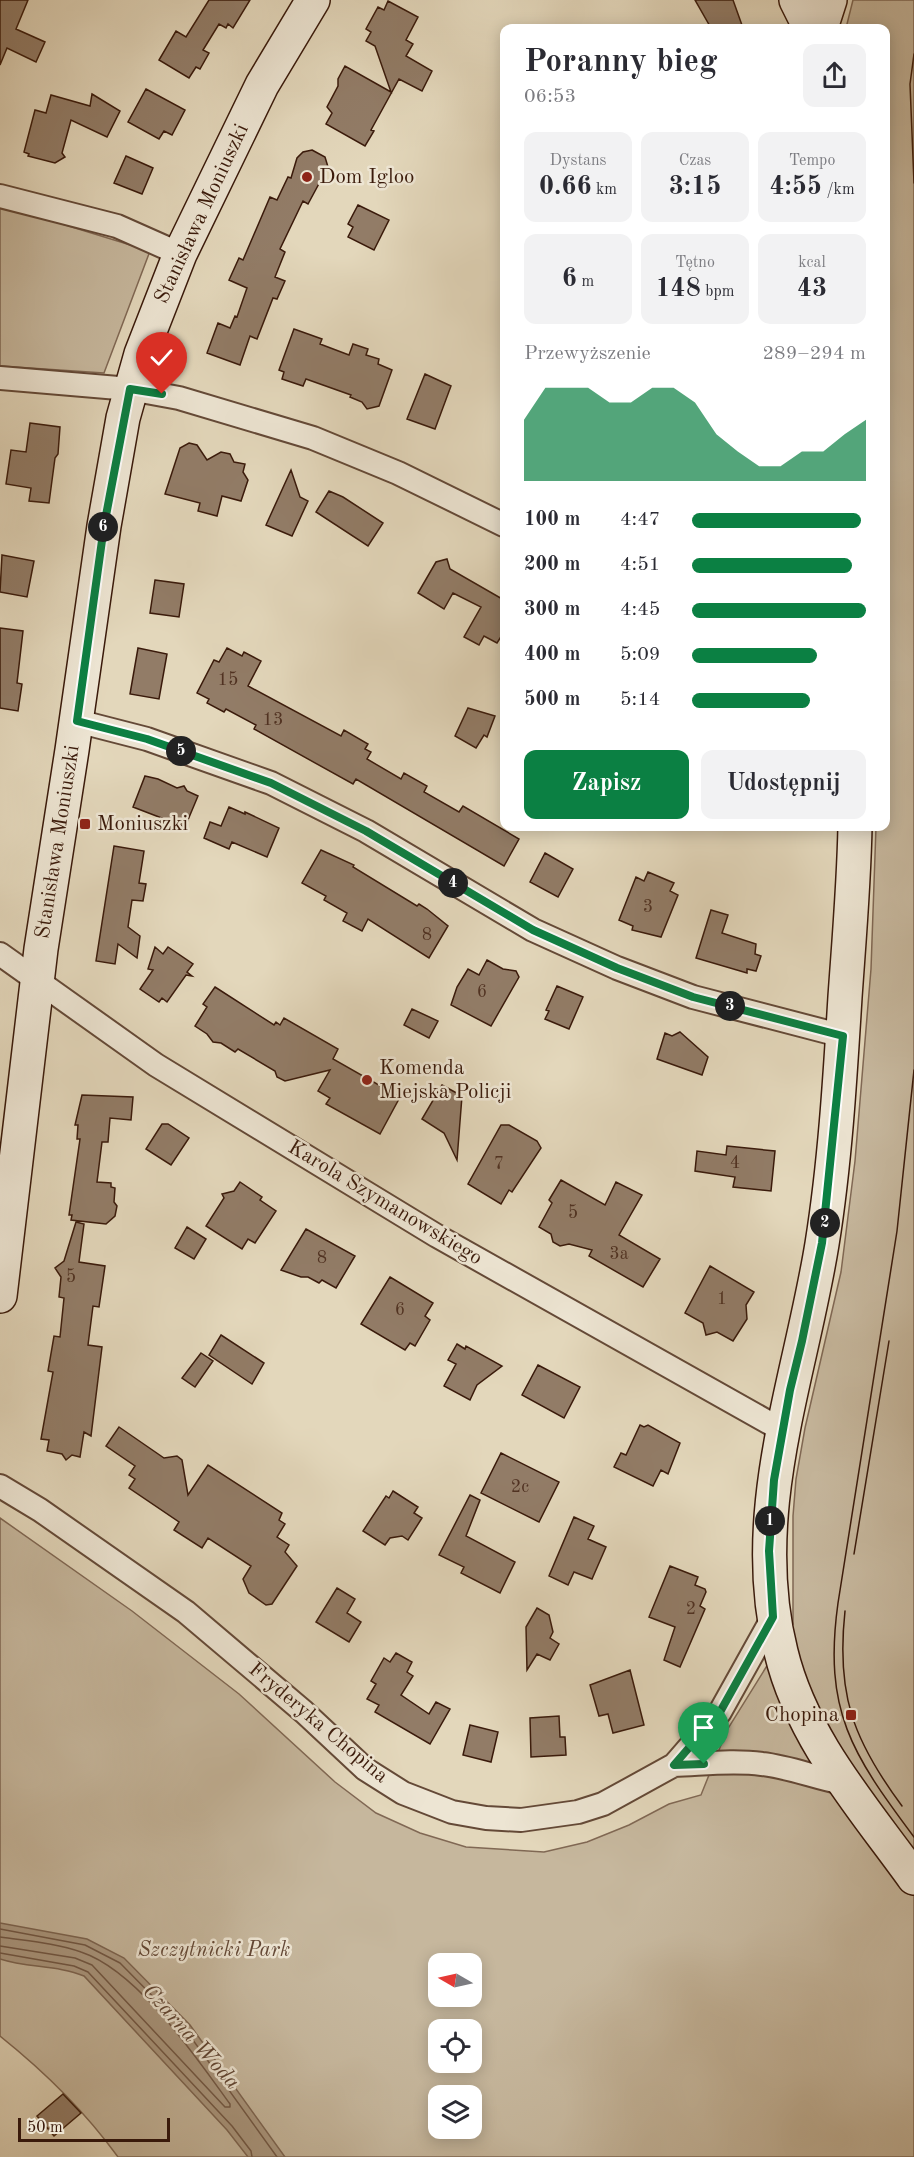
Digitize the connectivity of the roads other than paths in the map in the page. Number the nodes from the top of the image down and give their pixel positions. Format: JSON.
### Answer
{"nodes":[{"id":1,"x":313,"y":0,"type":"edge"},
{"id":2,"x":796,"y":0,"type":"edge"},
{"id":3,"x":830,"y":0,"type":"edge"},
{"id":4,"x":808,"y":24,"type":"edge"},
{"id":5,"x":822,"y":24,"type":"edge"},
{"id":6,"x":0,"y":196,"type":"edge"},
{"id":7,"x":180,"y":254,"type":"junction"},
{"id":8,"x":0,"y":378,"type":"edge"},
{"id":9,"x":130,"y":389,"type":"junction"},
{"id":10,"x":500,"y":523,"type":"edge"},
{"id":11,"x":77,"y":721,"type":"junction"},
{"id":12,"x":855,"y":831,"type":"edge"},
{"id":13,"x":0,"y":954,"type":"edge"},
{"id":14,"x":38,"y":981,"type":"junction"},
{"id":15,"x":843,"y":1036,"type":"junction"},
{"id":16,"x":0,"y":1296,"type":"edge"},
{"id":17,"x":782,"y":1430,"type":"junction"},
{"id":18,"x":0,"y":1486,"type":"edge"},
{"id":19,"x":773,"y":1617,"type":"junction"},
{"id":20,"x":674,"y":1765,"type":"junction"},
{"id":21,"x":843,"y":1783,"type":"junction"},
{"id":22,"x":914,"y":1878,"type":"edge"}],
"edges":[{"from":1,"to":7,"type":"street","name":"Stanisława Moniuszki"},
{"from":2,"to":4,"type":"street"},
{"from":3,"to":5,"type":"street"},
{"from":6,"to":7,"type":"street"},
{"from":7,"to":9,"type":"street","name":"Stanisława Moniuszki"},
{"from":8,"to":9,"type":"street"},
{"from":9,"to":10,"type":"street"},
{"from":9,"to":11,"type":"street","name":"Stanisława Moniuszki"},
{"from":11,"to":14,"type":"street","name":"Stanisława Moniuszki"},
{"from":11,"to":15,"type":"street"},
{"from":12,"to":15,"type":"street"},
{"from":13,"to":14,"type":"street","name":"Karola Szymanowskiego"},
{"from":14,"to":16,"type":"street","name":"Stanisława Moniuszki"},
{"from":14,"to":17,"type":"street","name":"Karola Szymanowskiego"},
{"from":15,"to":17,"type":"street"},
{"from":17,"to":19,"type":"street"},
{"from":18,"to":20,"type":"street","name":"Fryderyka Chopina"},
{"from":19,"to":20,"type":"street","name":"Fryderyka Chopina"},
{"from":19,"to":21,"type":"street"},
{"from":20,"to":21,"type":"street","name":"Fryderyka Chopina"},
{"from":21,"to":22,"type":"street"}]}
